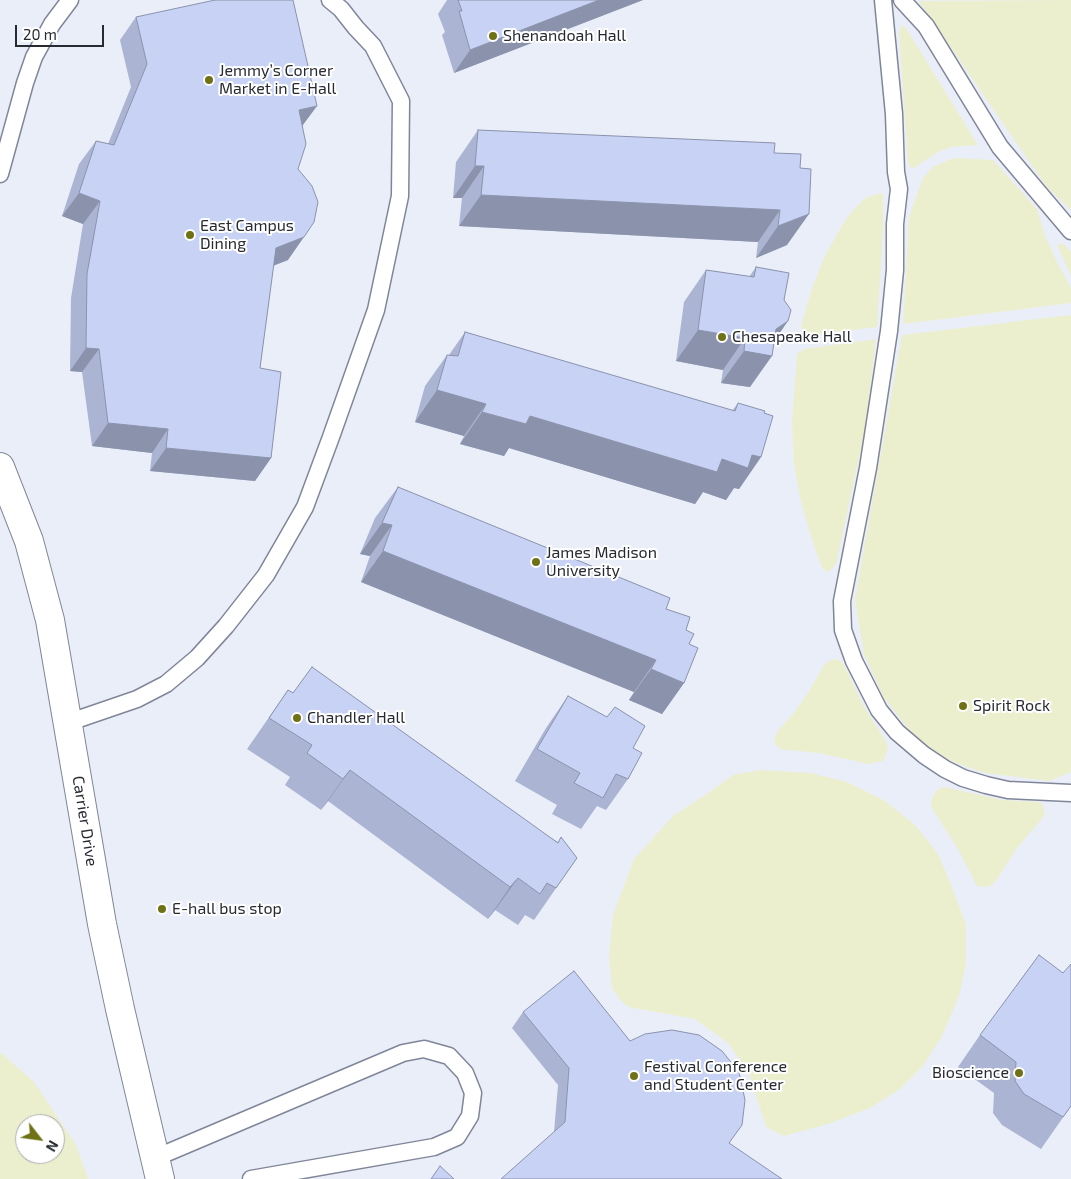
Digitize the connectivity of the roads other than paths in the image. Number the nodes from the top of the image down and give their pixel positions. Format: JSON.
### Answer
{"nodes":[{"id":1,"x":70,"y":0,"type":"edge"},
{"id":2,"x":330,"y":0,"type":"edge"},
{"id":3,"x":883,"y":0,"type":"edge"},
{"id":4,"x":902,"y":0,"type":"edge"},
{"id":5,"x":0,"y":174,"type":"edge"},
{"id":6,"x":1071,"y":232,"type":"edge"},
{"id":7,"x":0,"y":467,"type":"edge"},
{"id":8,"x":67,"y":723,"type":"junction"},
{"id":9,"x":1071,"y":793,"type":"edge"},
{"id":10,"x":157,"y":1168,"type":"edge"},
{"id":11,"x":251,"y":1179,"type":"edge"}],
"edges":[{"from":1,"to":5,"type":"lane"},
{"from":2,"to":8,"type":"lane"},
{"from":3,"to":9,"type":"lane"},
{"from":4,"to":6,"type":"lane"},
{"from":7,"to":8,"type":"street","name":"Carrier Drive"},
{"from":8,"to":10,"type":"street","name":"Carrier Drive"},
{"from":10,"to":11,"type":"lane"}]}
